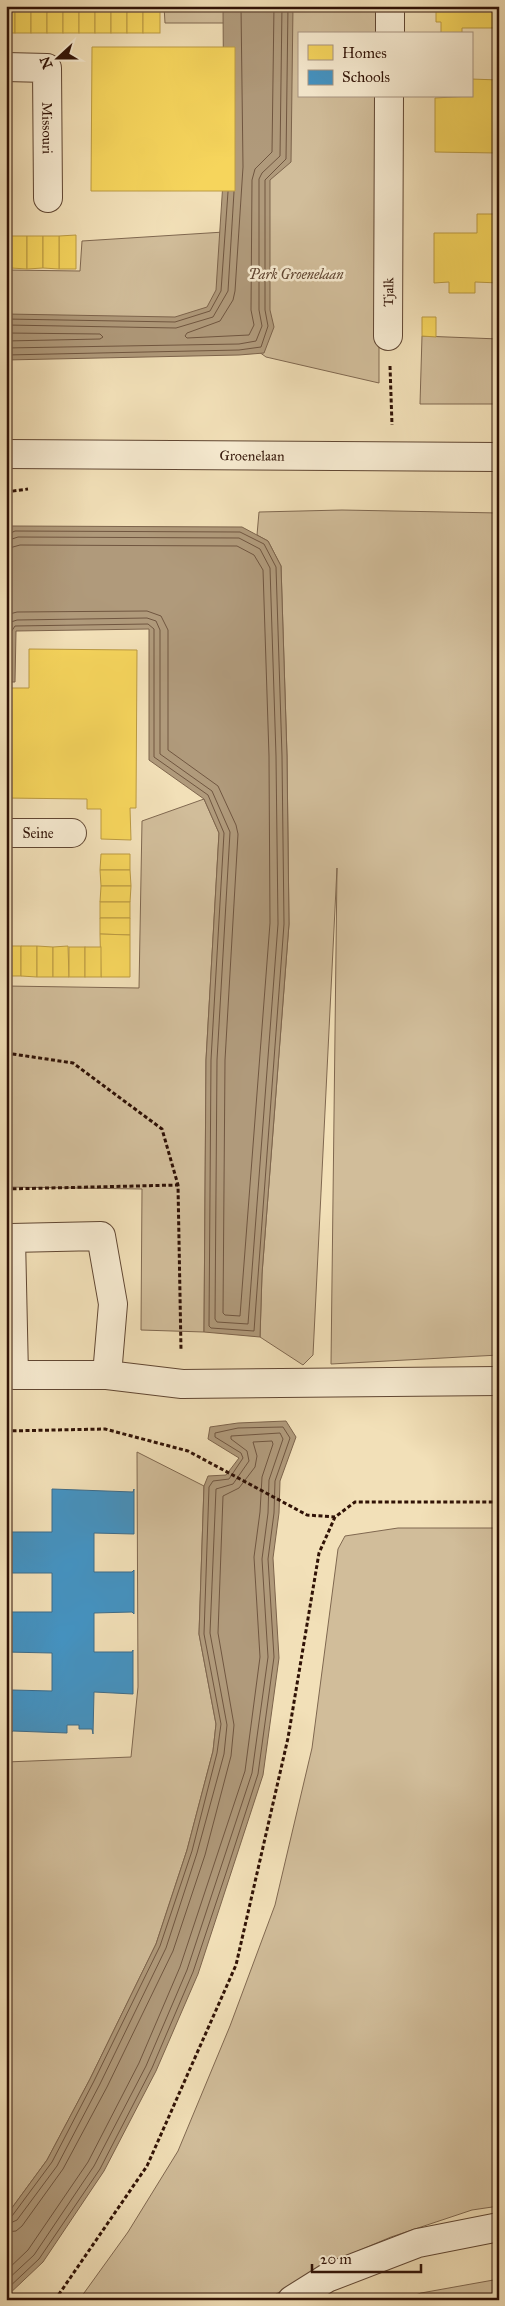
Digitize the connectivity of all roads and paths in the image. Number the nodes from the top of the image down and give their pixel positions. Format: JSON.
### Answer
{"nodes":[{"id":1,"x":390,"y":6,"type":"edge"},
{"id":2,"x":390,"y":32,"type":"edge"},
{"id":3,"x":6,"y":67,"type":"edge"},
{"id":4,"x":390,"y":98,"type":"edge"},
{"id":5,"x":48,"y":198,"type":"dead end"},
{"id":6,"x":388,"y":336,"type":"joint"},
{"id":7,"x":6,"y":454,"type":"edge"},
{"id":8,"x":499,"y":457,"type":"edge"},
{"id":9,"x":394,"y":458,"type":"junction"},
{"id":10,"x":6,"y":833,"type":"edge"},
{"id":11,"x":72,"y":833,"type":"dead end"},
{"id":12,"x":6,"y":1053,"type":"edge"},
{"id":13,"x":178,"y":1185,"type":"junction"},
{"id":14,"x":6,"y":1189,"type":"edge"},
{"id":15,"x":106,"y":1375,"type":"junction"},
{"id":16,"x":499,"y":1381,"type":"edge"},
{"id":17,"x":182,"y":1384,"type":"junction"},
{"id":18,"x":6,"y":1431,"type":"edge"},
{"id":19,"x":499,"y":1502,"type":"edge"},
{"id":20,"x":335,"y":1517,"type":"junction"},
{"id":21,"x":499,"y":2227,"type":"edge"},
{"id":22,"x":55,"y":2300,"type":"edge"},
{"id":23,"x":292,"y":2300,"type":"edge"}],
"edges":[{"from":1,"to":2,"type":"street"},
{"from":3,"to":5,"type":"street","name":"Missouri"},
{"from":4,"to":6,"type":"street","name":"Tjalk"},
{"from":6,"to":9,"type":"path"},
{"from":7,"to":9,"type":"street","name":"Groenelaan"},
{"from":8,"to":9,"type":"street","name":"Groenelaan"},
{"from":10,"to":11,"type":"street","name":"Seine"},
{"from":12,"to":13,"type":"path"},
{"from":13,"to":14,"type":"path"},
{"from":13,"to":17,"type":"path"},
{"from":15,"to":15,"type":"street"},
{"from":15,"to":17,"type":"street"},
{"from":16,"to":17,"type":"street"},
{"from":18,"to":20,"type":"path"},
{"from":19,"to":20,"type":"path"},
{"from":20,"to":22,"type":"path"},
{"from":21,"to":23,"type":"street"}]}
